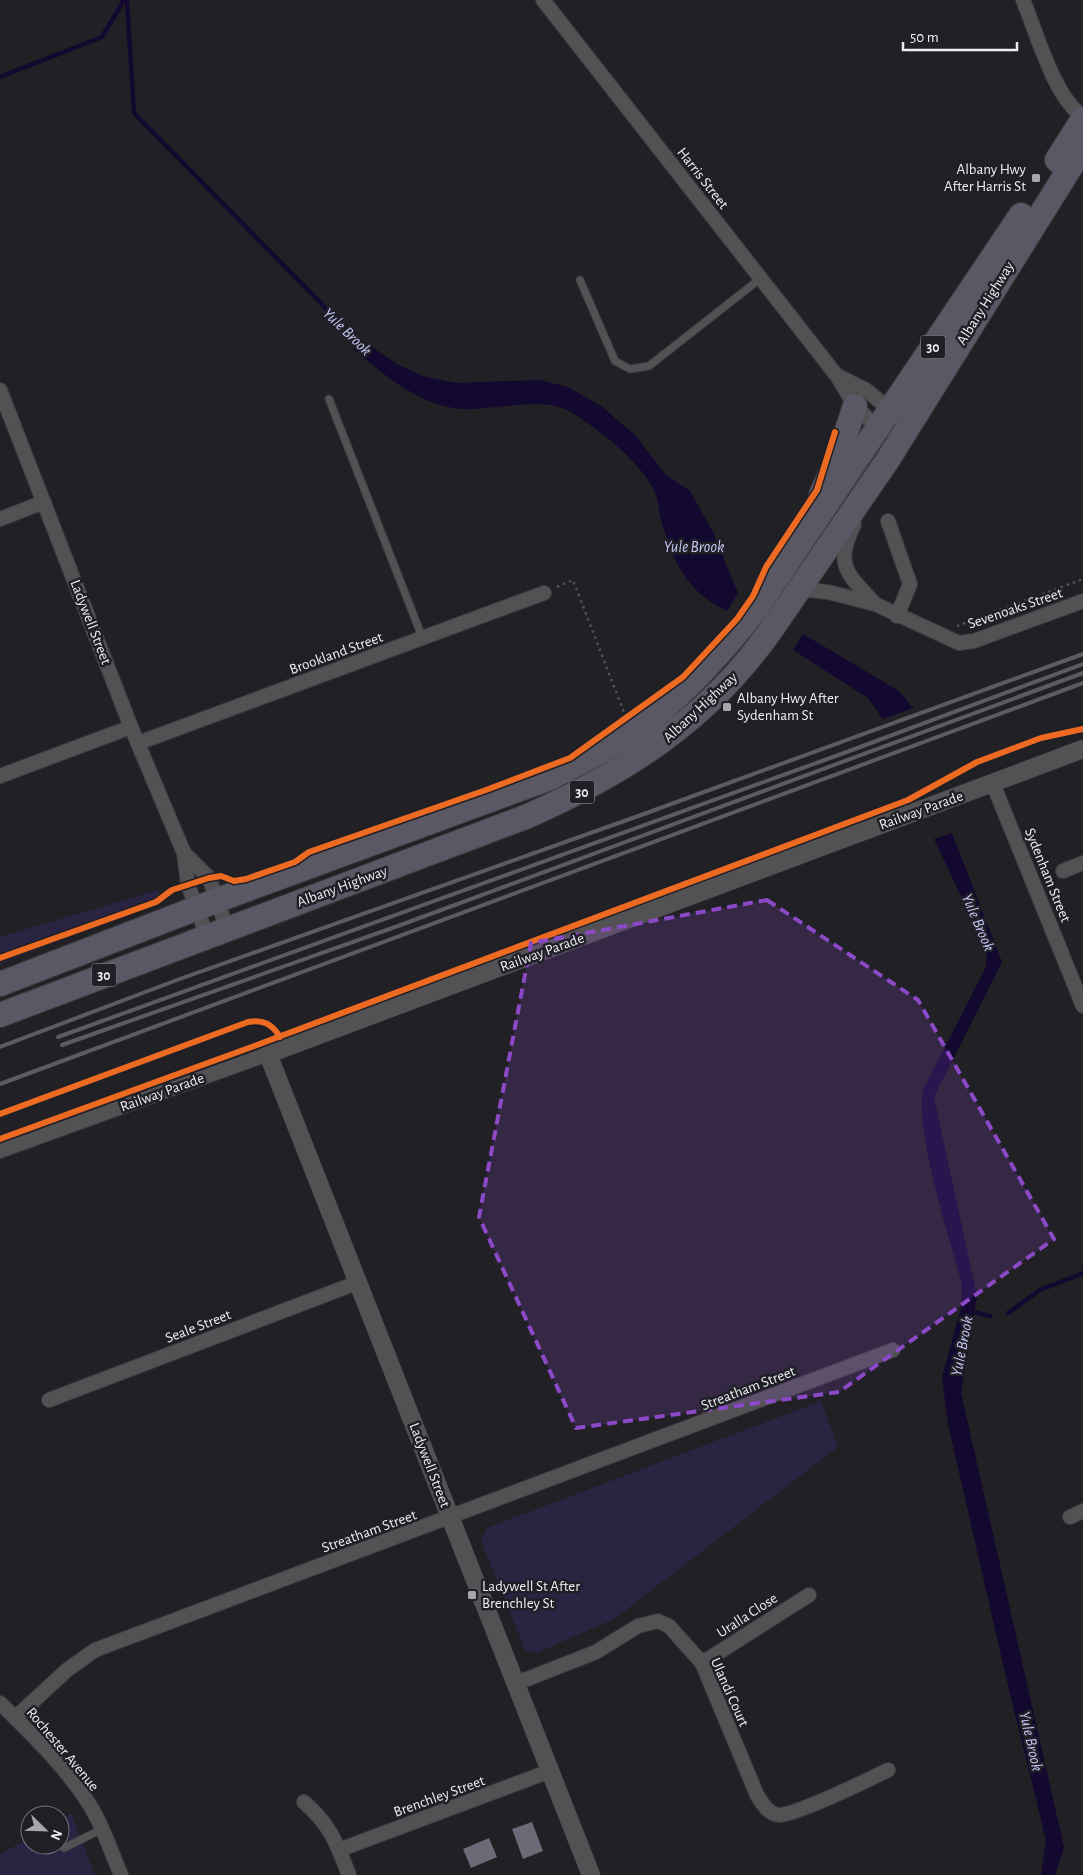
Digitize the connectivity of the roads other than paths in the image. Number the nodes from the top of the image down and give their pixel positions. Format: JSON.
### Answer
{"nodes":[{"id":1,"x":543,"y":0,"type":"edge"},
{"id":2,"x":1024,"y":0,"type":"edge"},
{"id":3,"x":1083,"y":117,"type":"edge"},
{"id":4,"x":1083,"y":147,"type":"edge"},
{"id":5,"x":760,"y":278,"type":"junction"},
{"id":6,"x":580,"y":280,"type":"dead end"},
{"id":7,"x":838,"y":376,"type":"junction"},
{"id":8,"x":0,"y":390,"type":"edge"},
{"id":9,"x":329,"y":399,"type":"dead end"},
{"id":10,"x":855,"y":406,"type":"junction"},
{"id":11,"x":884,"y":419,"type":"junction"},
{"id":12,"x":909,"y":425,"type":"junction"},
{"id":13,"x":892,"y":453,"type":"junction"},
{"id":14,"x":44,"y":502,"type":"junction"},
{"id":15,"x":0,"y":519,"type":"edge"},
{"id":16,"x":888,"y":521,"type":"dead end"},
{"id":17,"x":781,"y":574,"type":"junction"},
{"id":18,"x":799,"y":589,"type":"junction"},
{"id":19,"x":544,"y":593,"type":"road end"},
{"id":20,"x":1083,"y":601,"type":"edge"},
{"id":21,"x":875,"y":604,"type":"junction"},
{"id":22,"x":897,"y":616,"type":"junction"},
{"id":23,"x":424,"y":639,"type":"junction"},
{"id":24,"x":131,"y":727,"type":"junction"},
{"id":25,"x":138,"y":742,"type":"junction"},
{"id":26,"x":1083,"y":750,"type":"edge"},
{"id":27,"x":0,"y":776,"type":"edge"},
{"id":28,"x":993,"y":784,"type":"junction"},
{"id":29,"x":184,"y":854,"type":"junction"},
{"id":30,"x":1083,"y":863,"type":"edge"},
{"id":31,"x":1063,"y":871,"type":"dead end"},
{"id":32,"x":207,"y":905,"type":"junction"},
{"id":33,"x":217,"y":932,"type":"junction"},
{"id":34,"x":0,"y":984,"type":"edge"},
{"id":35,"x":1083,"y":1006,"type":"edge"},
{"id":36,"x":0,"y":1014,"type":"edge"},
{"id":37,"x":268,"y":1054,"type":"junction"},
{"id":38,"x":0,"y":1151,"type":"edge"},
{"id":39,"x":359,"y":1282,"type":"junction"},
{"id":40,"x":893,"y":1350,"type":"dead end"},
{"id":41,"x":49,"y":1400,"type":"dead end"},
{"id":42,"x":450,"y":1518,"type":"junction"},
{"id":43,"x":809,"y":1595,"type":"dead end"},
{"id":44,"x":702,"y":1663,"type":"junction"},
{"id":45,"x":517,"y":1683,"type":"junction"},
{"id":46,"x":0,"y":1702,"type":"edge"},
{"id":47,"x":15,"y":1718,"type":"junction"},
{"id":48,"x":888,"y":1770,"type":"dead end"},
{"id":49,"x":550,"y":1772,"type":"junction"},
{"id":50,"x":304,"y":1802,"type":"dead end"},
{"id":51,"x":102,"y":1829,"type":"junction"},
{"id":52,"x":70,"y":1845,"type":"edge"},
{"id":53,"x":339,"y":1850,"type":"junction"},
{"id":54,"x":121,"y":1875,"type":"edge"},
{"id":55,"x":348,"y":1875,"type":"edge"},
{"id":56,"x":591,"y":1875,"type":"edge"}],
"edges":[{"from":1,"to":5,"type":"street","name":"Harris Street"},
{"from":2,"to":3,"type":"street"},
{"from":3,"to":11,"type":"highway","name":"Albany Highway","number":"30"},
{"from":4,"to":12,"type":"highway","name":"Albany Highway","number":"30"},
{"from":5,"to":6,"type":"lane"},
{"from":5,"to":7,"type":"street","name":"Harris Street"},
{"from":7,"to":10,"type":"street","name":"Harris Street"},
{"from":7,"to":11,"type":"street","name":"Harris Street"},
{"from":8,"to":14,"type":"street","name":"Ladywell Street"},
{"from":9,"to":23,"type":"lane"},
{"from":10,"to":11,"type":"street","name":"Harris Street"},
{"from":10,"to":17,"type":"highway"},
{"from":11,"to":12,"type":"street","name":"Harris Street"},
{"from":11,"to":13,"type":"street","name":"Harris Street"},
{"from":11,"to":17,"type":"highway","name":"Albany Highway","number":"30"},
{"from":12,"to":13,"type":"highway","name":"Albany Highway","number":"30"},
{"from":13,"to":18,"type":"highway","name":"Albany Highway","number":"30"},
{"from":13,"to":21,"type":"street","name":"Sevenoaks Street"},
{"from":14,"to":15,"type":"street"},
{"from":14,"to":24,"type":"street","name":"Ladywell Street"},
{"from":16,"to":22,"type":"street"},
{"from":17,"to":32,"type":"highway","name":"Albany Highway","number":"30"},
{"from":18,"to":21,"type":"street","name":"Sevenoaks Street"},
{"from":18,"to":33,"type":"highway","name":"Albany Highway","number":"30"},
{"from":19,"to":23,"type":"street","name":"Brookland Street"},
{"from":20,"to":22,"type":"street","name":"Sevenoaks Street"},
{"from":21,"to":22,"type":"street","name":"Sevenoaks Street"},
{"from":23,"to":25,"type":"street","name":"Brookland Street"},
{"from":24,"to":25,"type":"street","name":"Ladywell Street"},
{"from":24,"to":27,"type":"street"},
{"from":25,"to":29,"type":"street","name":"Ladywell Street"},
{"from":26,"to":28,"type":"street","name":"Railway Parade"},
{"from":28,"to":35,"type":"street","name":"Sydenham Street"},
{"from":28,"to":37,"type":"street","name":"Railway Parade"},
{"from":29,"to":32,"type":"street","name":"Ladywell Street"},
{"from":29,"to":32,"type":"street","name":"Ladywell Street"},
{"from":30,"to":31,"type":"street"},
{"from":32,"to":33,"type":"street","name":"Ladywell Street"},
{"from":32,"to":33,"type":"street","name":"Ladywell Street"},
{"from":32,"to":34,"type":"highway","name":"Albany Highway","number":"30"},
{"from":33,"to":36,"type":"highway","name":"Albany Highway","number":"30"},
{"from":37,"to":38,"type":"street","name":"Railway Parade"},
{"from":37,"to":39,"type":"street","name":"Ladywell Street"},
{"from":39,"to":41,"type":"street","name":"Seale Street"},
{"from":39,"to":42,"type":"street","name":"Ladywell Street"},
{"from":40,"to":42,"type":"street","name":"Streatham Street"},
{"from":42,"to":45,"type":"street","name":"Ladywell Street"},
{"from":42,"to":47,"type":"street","name":"Streatham Street"},
{"from":43,"to":44,"type":"street","name":"Uralla Close"},
{"from":44,"to":45,"type":"street","name":"Ulandi Court"},
{"from":44,"to":48,"type":"street","name":"Ulandi Court"},
{"from":45,"to":49,"type":"street","name":"Ladywell Street"},
{"from":46,"to":47,"type":"street","name":"Rochester Avenue"},
{"from":47,"to":51,"type":"street","name":"Rochester Avenue"},
{"from":49,"to":53,"type":"street","name":"Brenchley Street"},
{"from":49,"to":56,"type":"street","name":"Ladywell Street"},
{"from":50,"to":53,"type":"street"},
{"from":51,"to":52,"type":"lane"},
{"from":51,"to":54,"type":"street","name":"Rochester Avenue"},
{"from":53,"to":55,"type":"street"}]}
